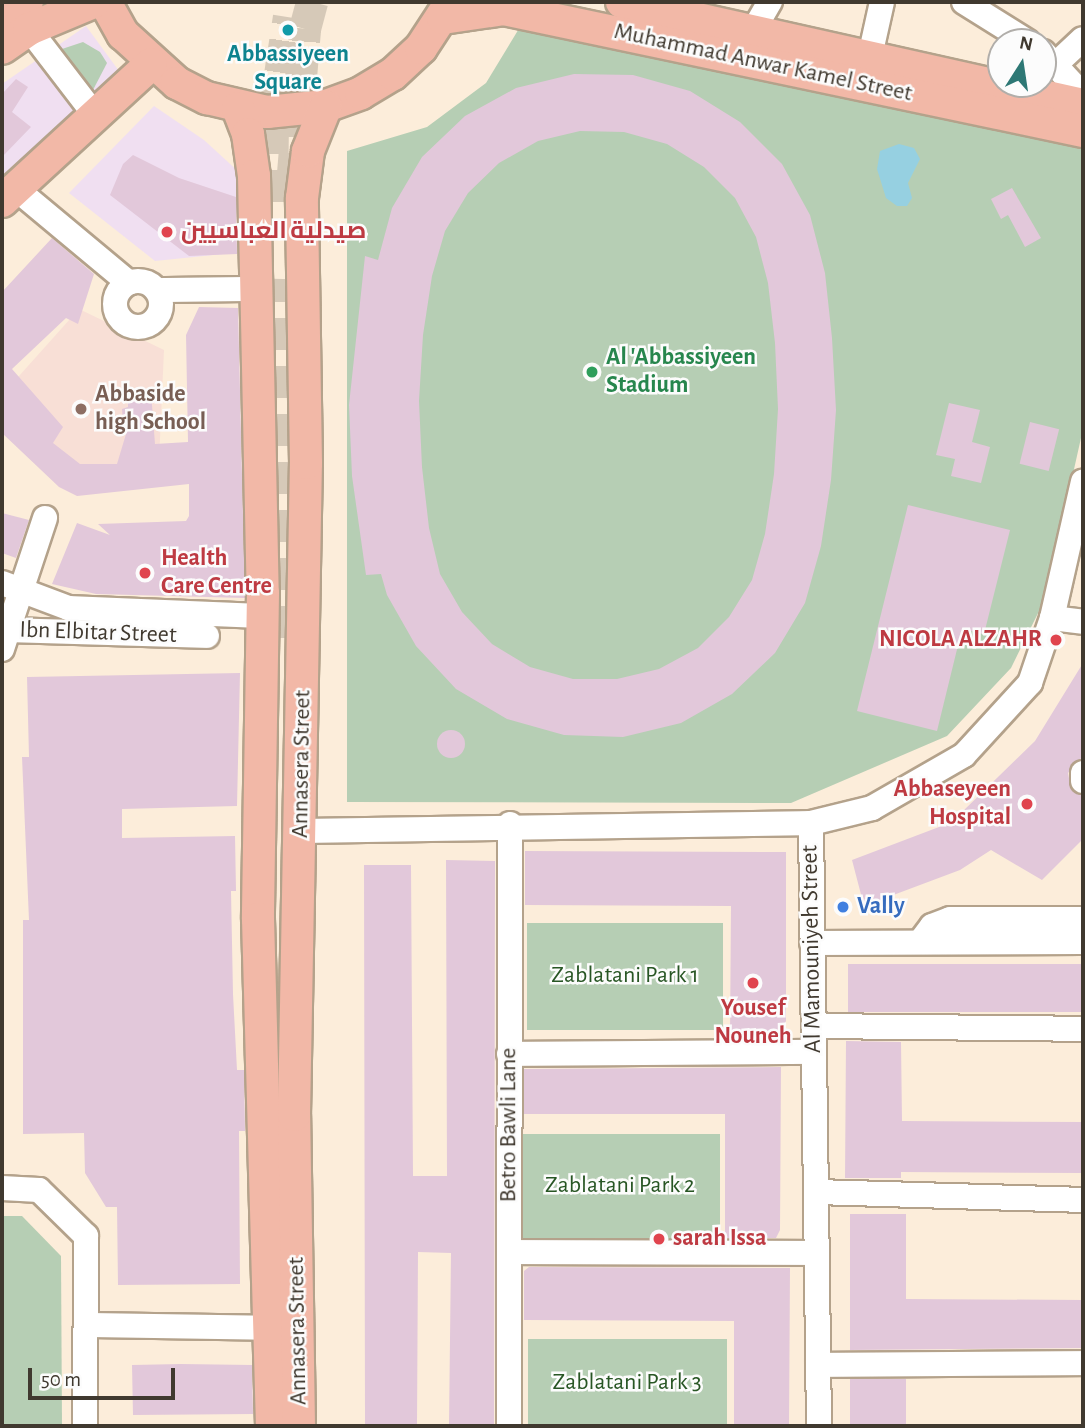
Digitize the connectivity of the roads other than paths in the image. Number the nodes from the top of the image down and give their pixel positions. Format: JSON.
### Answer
{"nodes":[{"id":1,"x":94,"y":2,"type":"edge"},
{"id":2,"x":105,"y":2,"type":"edge"},
{"id":3,"x":622,"y":2,"type":"edge"},
{"id":4,"x":770,"y":2,"type":"edge"},
{"id":5,"x":882,"y":2,"type":"edge"},
{"id":6,"x":964,"y":2,"type":"edge"},
{"id":7,"x":447,"y":10,"type":"edge"},
{"id":8,"x":19,"y":17,"type":"edge"},
{"id":9,"x":1006,"y":28,"type":"edge"},
{"id":10,"x":753,"y":31,"type":"junction"},
{"id":11,"x":1083,"y":39,"type":"edge"},
{"id":12,"x":2,"y":48,"type":"edge"},
{"id":13,"x":1057,"y":54,"type":"edge"},
{"id":14,"x":870,"y":56,"type":"junction"},
{"id":15,"x":151,"y":64,"type":"junction"},
{"id":16,"x":1057,"y":66,"type":"edge"},
{"id":17,"x":1083,"y":95,"type":"edge"},
{"id":18,"x":1083,"y":105,"type":"edge"},
{"id":19,"x":326,"y":106,"type":"junction"},
{"id":20,"x":238,"y":108,"type":"junction"},
{"id":21,"x":95,"y":115,"type":"junction"},
{"id":22,"x":1083,"y":131,"type":"edge"},
{"id":23,"x":8,"y":195,"type":"edge"},
{"id":24,"x":272,"y":202,"type":"tunnel mouth"},
{"id":25,"x":129,"y":283,"type":"junction"},
{"id":26,"x":255,"y":289,"type":"junction"},
{"id":27,"x":157,"y":290,"type":"junction"},
{"id":28,"x":1083,"y":481,"type":"edge"},
{"id":29,"x":45,"y":519,"type":"dead end"},
{"id":30,"x":11,"y":587,"type":"edge"},
{"id":31,"x":268,"y":616,"type":"junction"},
{"id":32,"x":1052,"y":618,"type":"junction"},
{"id":33,"x":1083,"y":622,"type":"edge"},
{"id":34,"x":207,"y":636,"type":"dead end"},
{"id":35,"x":5,"y":639,"type":"edge"},
{"id":36,"x":1083,"y":773,"type":"edge"},
{"id":37,"x":1083,"y":781,"type":"edge"},
{"id":38,"x":811,"y":823,"type":"junction"},
{"id":39,"x":510,"y":824,"type":"junction"},
{"id":40,"x":302,"y":831,"type":"dead end"},
{"id":41,"x":1083,"y":919,"type":"edge"},
{"id":42,"x":920,"y":942,"type":"junction"},
{"id":43,"x":1083,"y":942,"type":"edge"},
{"id":44,"x":812,"y":943,"type":"junction"},
{"id":45,"x":814,"y":1026,"type":"junction"},
{"id":46,"x":1083,"y":1029,"type":"edge"},
{"id":47,"x":814,"y":1052,"type":"junction"},
{"id":48,"x":509,"y":1054,"type":"junction"},
{"id":49,"x":294,"y":1115,"type":"junction"},
{"id":50,"x":2,"y":1188,"type":"edge"},
{"id":51,"x":816,"y":1192,"type":"junction"},
{"id":52,"x":1083,"y":1200,"type":"edge"},
{"id":53,"x":509,"y":1252,"type":"junction"},
{"id":54,"x":817,"y":1253,"type":"junction"},
{"id":55,"x":86,"y":1325,"type":"junction"},
{"id":56,"x":270,"y":1328,"type":"junction"},
{"id":57,"x":1083,"y":1363,"type":"edge"},
{"id":58,"x":818,"y":1365,"type":"junction"},
{"id":59,"x":85,"y":1426,"type":"edge"},
{"id":60,"x":272,"y":1426,"type":"edge"},
{"id":61,"x":299,"y":1426,"type":"edge"},
{"id":62,"x":509,"y":1426,"type":"edge"},
{"id":63,"x":819,"y":1426,"type":"edge"}],
"edges":[{"from":1,"to":8,"type":"main road"},
{"from":2,"to":15,"type":"main road"},
{"from":3,"to":10,"type":"main road","name":"Muhammad Anwar Kamel Street"},
{"from":4,"to":10,"type":"street"},
{"from":5,"to":14,"type":"street"},
{"from":6,"to":9,"type":"street"},
{"from":7,"to":19,"type":"main road"},
{"from":7,"to":22,"type":"main road","name":"Muhammad Anwar Kamel Street"},
{"from":8,"to":12,"type":"main road"},
{"from":8,"to":21,"type":"street"},
{"from":10,"to":14,"type":"main road","name":"Muhammad Anwar Kamel Street"},
{"from":11,"to":13,"type":"street"},
{"from":14,"to":18,"type":"main road","name":"Muhammad Anwar Kamel Street"},
{"from":15,"to":20,"type":"main road"},
{"from":15,"to":21,"type":"main road"},
{"from":16,"to":17,"type":"street"},
{"from":19,"to":20,"type":"main road"},
{"from":19,"to":49,"type":"main road","name":"Annasera Street"},
{"from":20,"to":26,"type":"main road","name":"Annasera Street"},
{"from":21,"to":23,"type":"main road"},
{"from":23,"to":25,"type":"street"},
{"from":24,"to":31,"type":"main road"},
{"from":25,"to":27,"type":"street"},
{"from":25,"to":27,"type":"street"},
{"from":26,"to":27,"type":"street"},
{"from":26,"to":31,"type":"main road","name":"Annasera Street"},
{"from":28,"to":32,"type":"street","name":"Al Mamouniyeh Street"},
{"from":29,"to":30,"type":"street"},
{"from":30,"to":31,"type":"street"},
{"from":30,"to":35,"type":"street"},
{"from":31,"to":49,"type":"main road"},
{"from":31,"to":56,"type":"main road","name":"Annasera Street"},
{"from":32,"to":33,"type":"street"},
{"from":32,"to":38,"type":"street","name":"Al Mamouniyeh Street"},
{"from":34,"to":35,"type":"street","name":"Ibn Elbitar Street"},
{"from":36,"to":37,"type":"street"},
{"from":38,"to":39,"type":"street"},
{"from":38,"to":44,"type":"street","name":"Al Mamouniyeh Street"},
{"from":39,"to":40,"type":"street"},
{"from":39,"to":48,"type":"street","name":"Betro Bawli Lane"},
{"from":41,"to":42,"type":"street"},
{"from":42,"to":43,"type":"street"},
{"from":42,"to":44,"type":"street"},
{"from":44,"to":45,"type":"street","name":"Al Mamouniyeh Street"},
{"from":45,"to":46,"type":"street"},
{"from":45,"to":47,"type":"street","name":"Al Mamouniyeh Street"},
{"from":47,"to":48,"type":"street"},
{"from":47,"to":51,"type":"street","name":"Al Mamouniyeh Street"},
{"from":48,"to":53,"type":"street","name":"Betro Bawli Lane"},
{"from":49,"to":61,"type":"main road","name":"Annasera Street"},
{"from":50,"to":55,"type":"street"},
{"from":51,"to":52,"type":"street"},
{"from":51,"to":54,"type":"street","name":"Al Mamouniyeh Street"},
{"from":53,"to":54,"type":"street"},
{"from":53,"to":62,"type":"street","name":"Betro Bawli Lane"},
{"from":54,"to":58,"type":"street","name":"Al Mamouniyeh Street"},
{"from":55,"to":56,"type":"street"},
{"from":55,"to":59,"type":"street"},
{"from":56,"to":60,"type":"main road","name":"Annasera Street"},
{"from":57,"to":58,"type":"street"},
{"from":58,"to":63,"type":"street","name":"Al Mamouniyeh Street"}]}
